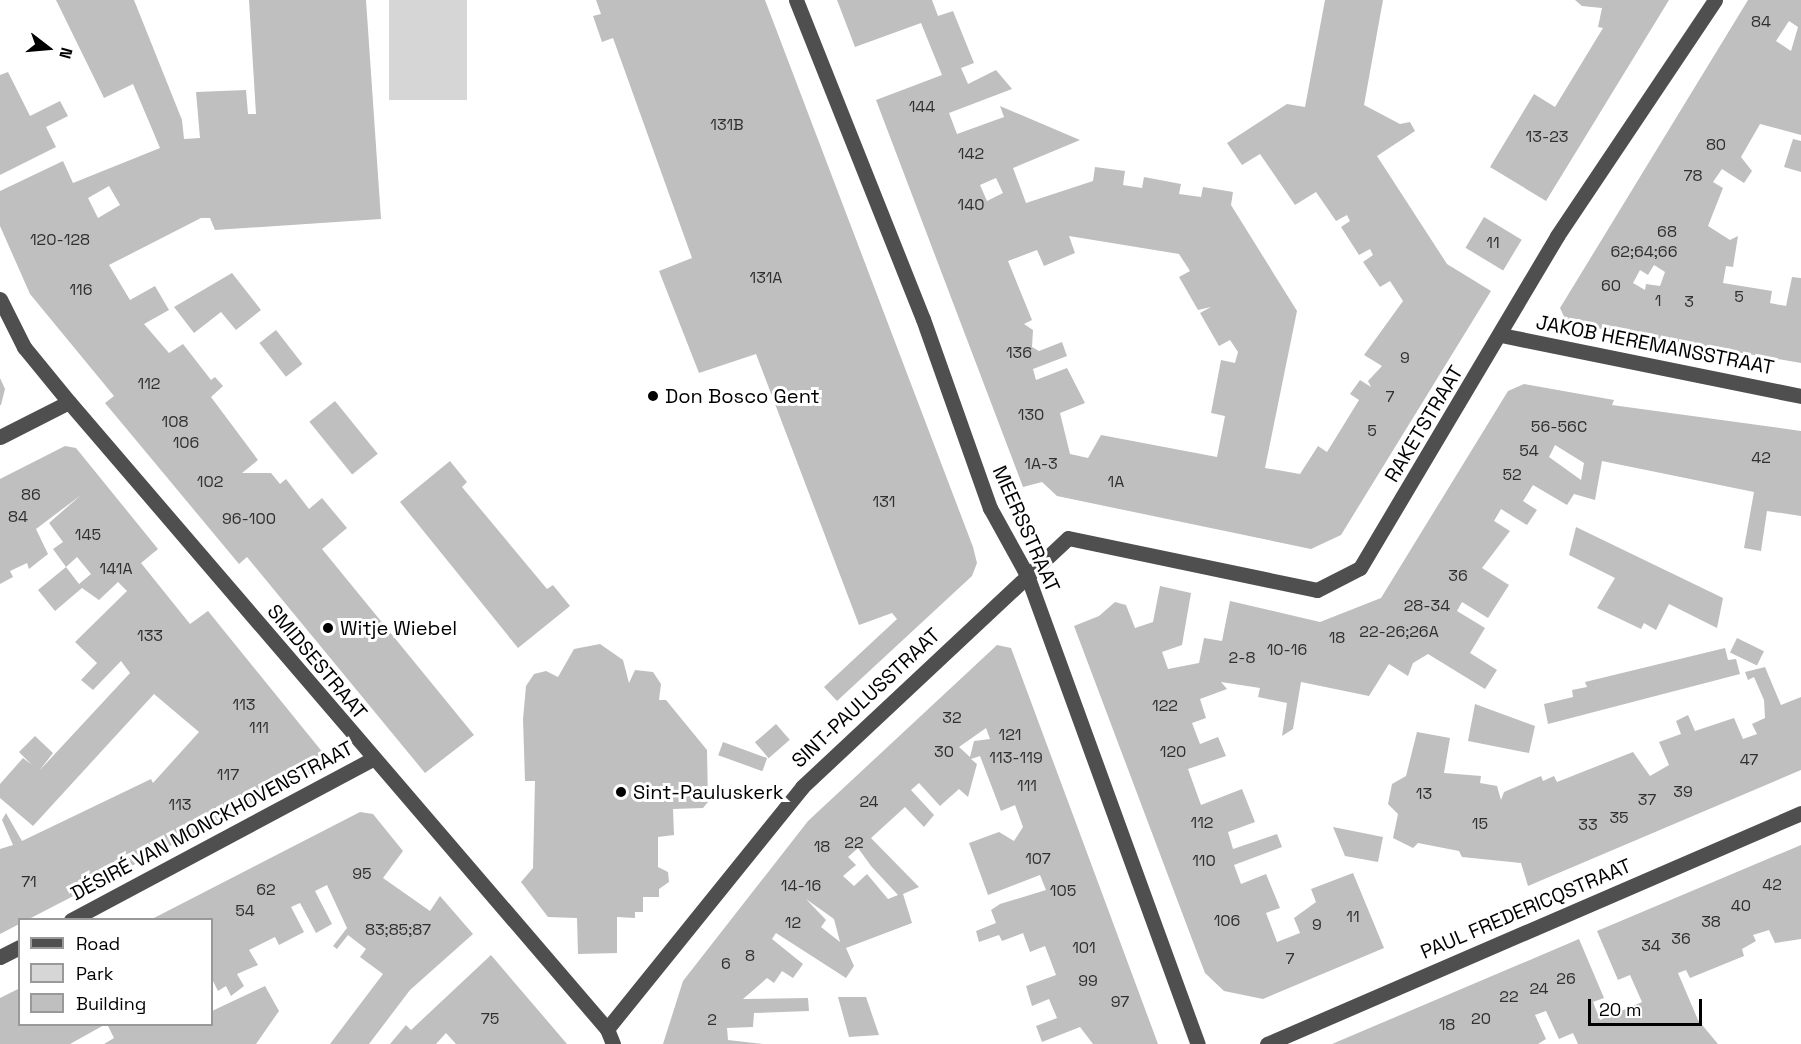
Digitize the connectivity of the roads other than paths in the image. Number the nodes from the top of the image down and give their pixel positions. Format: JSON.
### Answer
{"nodes":[{"id":1,"x":796,"y":0,"type":"edge"},
{"id":2,"x":1715,"y":0,"type":"edge"},
{"id":3,"x":0,"y":299,"type":"edge"},
{"id":4,"x":1501,"y":335,"type":"junction"},
{"id":5,"x":1801,"y":396,"type":"edge"},
{"id":6,"x":69,"y":402,"type":"junction"},
{"id":7,"x":0,"y":437,"type":"edge"},
{"id":8,"x":1027,"y":575,"type":"junction"},
{"id":9,"x":373,"y":759,"type":"junction"},
{"id":10,"x":1801,"y":813,"type":"edge"},
{"id":11,"x":75,"y":918,"type":"edge"},
{"id":12,"x":18,"y":948,"type":"edge"},
{"id":13,"x":0,"y":957,"type":"edge"},
{"id":14,"x":607,"y":1029,"type":"junction"},
{"id":15,"x":613,"y":1044,"type":"edge"},
{"id":16,"x":1198,"y":1044,"type":"edge"},
{"id":17,"x":1267,"y":1044,"type":"edge"}],
"edges":[{"from":1,"to":8,"type":"street","name":"MEERSSTRAAT"},
{"from":2,"to":4,"type":"street","name":"RAKETSTRAAT"},
{"from":3,"to":6,"type":"street","name":"SMIDSESTRAAT"},
{"from":4,"to":5,"type":"street","name":"JAKOB HEREMANSSTRAAT"},
{"from":4,"to":8,"type":"street","name":"RAKETSTRAAT"},
{"from":6,"to":7,"type":"street"},
{"from":6,"to":9,"type":"street","name":"SMIDSESTRAAT"},
{"from":8,"to":14,"type":"street","name":"SINT-PAULUSSTRAAT"},
{"from":8,"to":16,"type":"street","name":"MEERSSTRAAT"},
{"from":9,"to":11,"type":"street","name":"DÉSIRÉ VAN MONCKHOVENSTRAAT"},
{"from":9,"to":14,"type":"street","name":"SMIDSESTRAAT"},
{"from":10,"to":17,"type":"street","name":"PAUL FREDERICQSTRAAT"},
{"from":12,"to":13,"type":"street"},
{"from":14,"to":15,"type":"street","name":"SMIDSESTRAAT"}]}
